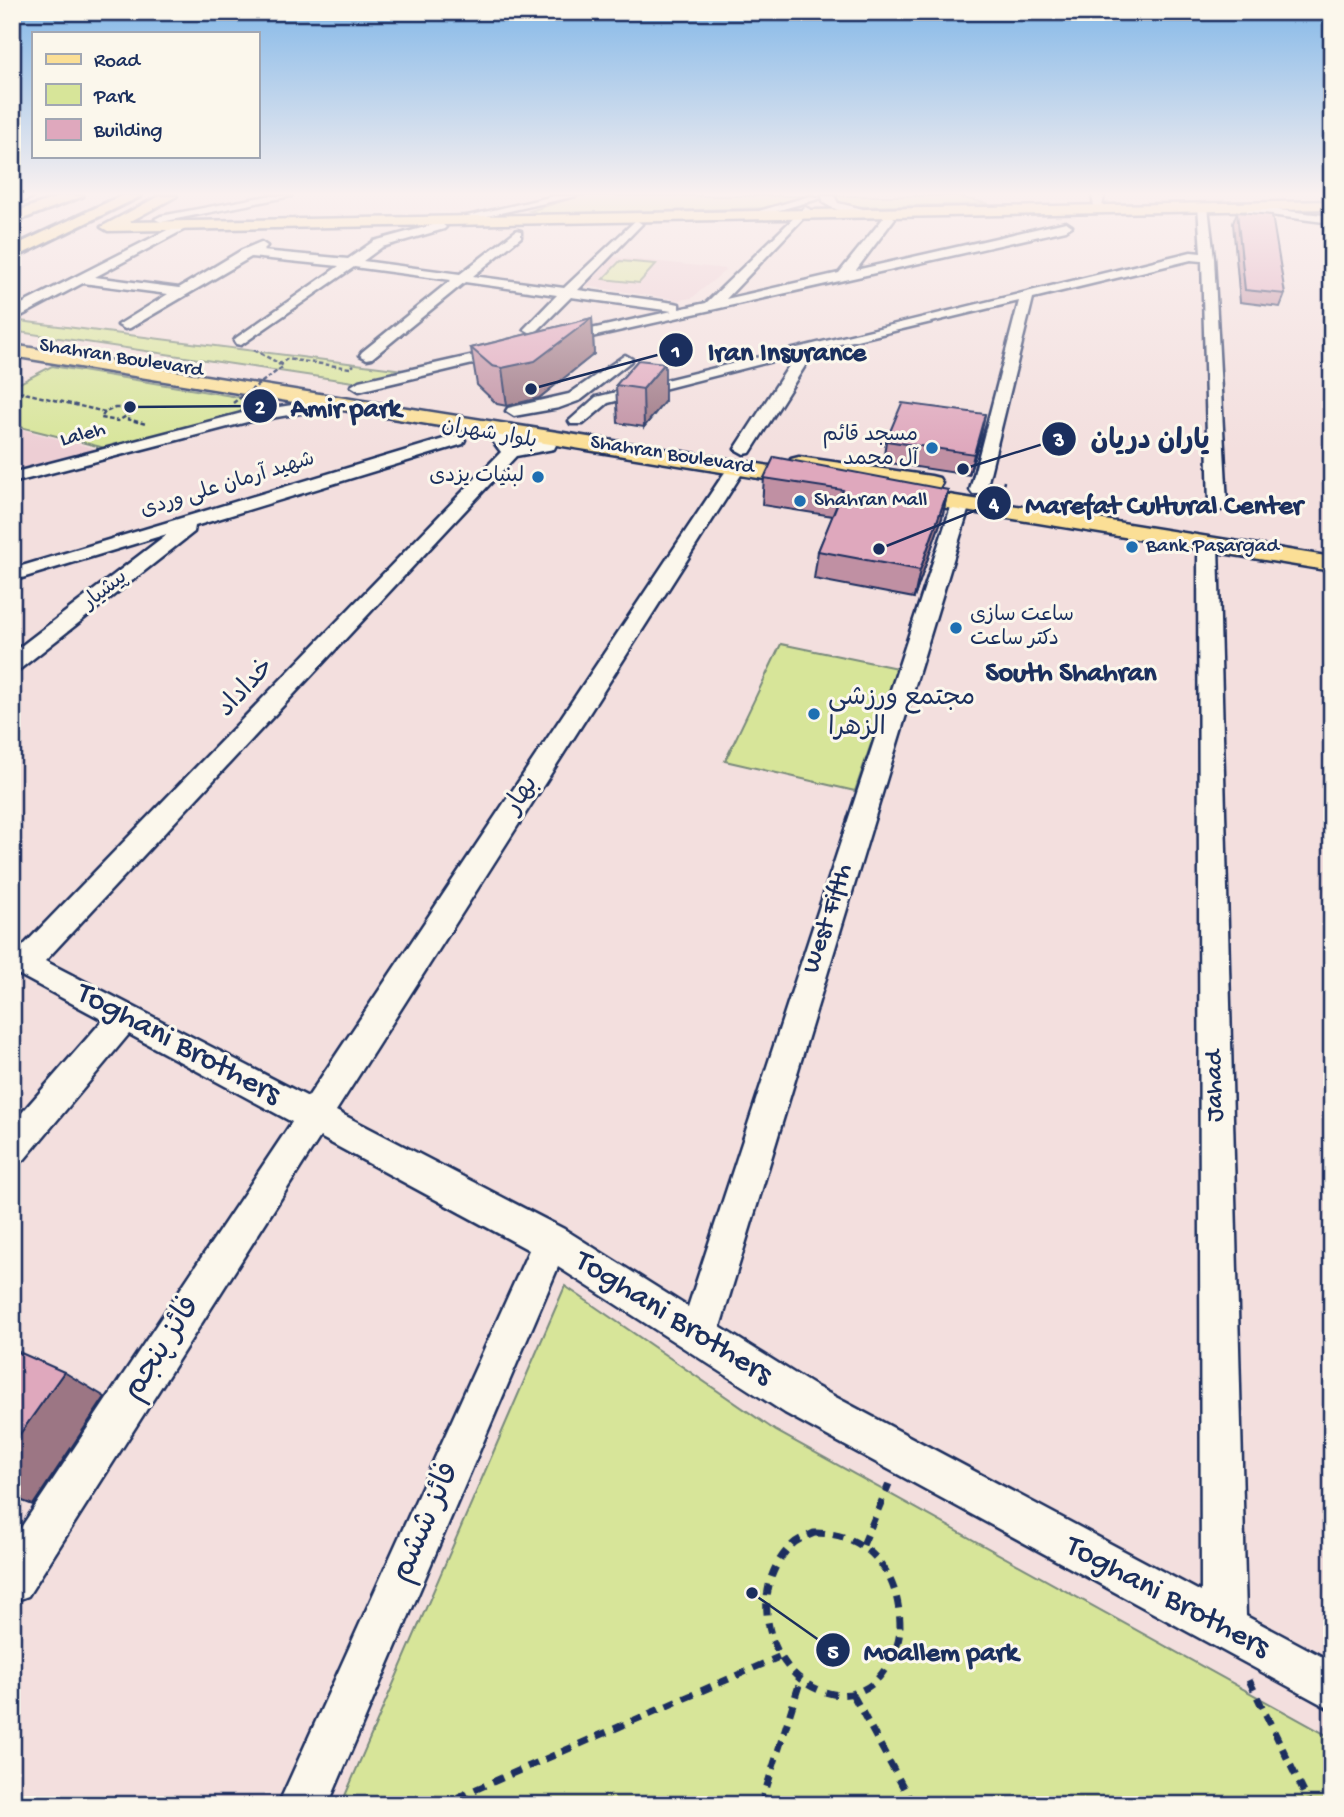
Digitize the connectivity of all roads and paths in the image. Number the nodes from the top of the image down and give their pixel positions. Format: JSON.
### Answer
{"nodes":[{"id":1,"x":76,"y":281,"type":"edge"},
{"id":2,"x":93,"y":281,"type":"edge"},
{"id":3,"x":199,"y":281,"type":"edge"},
{"id":4,"x":329,"y":281,"type":"edge"},
{"id":5,"x":460,"y":281,"type":"edge"},
{"id":6,"x":484,"y":281,"type":"edge"},
{"id":7,"x":579,"y":281,"type":"edge"},
{"id":8,"x":738,"y":281,"type":"edge"},
{"id":9,"x":757,"y":281,"type":"edge"},
{"id":10,"x":823,"y":281,"type":"edge"},
{"id":11,"x":1078,"y":281,"type":"edge"},
{"id":12,"x":1209,"y":281,"type":"edge"},
{"id":13,"x":180,"y":292,"type":"junction"},
{"id":14,"x":568,"y":292,"type":"junction"},
{"id":15,"x":1027,"y":295,"type":"junction"},
{"id":16,"x":741,"y":299,"type":"junction"},
{"id":17,"x":711,"y":306,"type":"junction"},
{"id":18,"x":694,"y":309,"type":"junction"},
{"id":19,"x":13,"y":324,"type":"edge"},
{"id":20,"x":125,"y":325,"type":"dead end"},
{"id":21,"x":531,"y":329,"type":"dead end"},
{"id":22,"x":241,"y":341,"type":"joint"},
{"id":23,"x":12,"y":342,"type":"edge"},
{"id":24,"x":546,"y":343,"type":"edge"},
{"id":25,"x":810,"y":347,"type":"junction"},
{"id":26,"x":519,"y":349,"type":"edge"},
{"id":27,"x":12,"y":350,"type":"edge"},
{"id":28,"x":367,"y":355,"type":"joint"},
{"id":29,"x":775,"y":356,"type":"junction"},
{"id":30,"x":12,"y":358,"type":"edge"},
{"id":31,"x":625,"y":359,"type":"dead end"},
{"id":32,"x":797,"y":363,"type":"junction"},
{"id":33,"x":269,"y":368,"type":"junction"},
{"id":34,"x":411,"y":373,"type":"junction"},
{"id":35,"x":334,"y":382,"type":"dead end"},
{"id":36,"x":359,"y":386,"type":"junction"},
{"id":37,"x":12,"y":390,"type":"edge"},
{"id":38,"x":582,"y":392,"type":"junction"},
{"id":39,"x":407,"y":393,"type":"joint"},
{"id":40,"x":243,"y":400,"type":"junction"},
{"id":41,"x":602,"y":400,"type":"junction"},
{"id":42,"x":312,"y":407,"type":"junction"},
{"id":43,"x":489,"y":407,"type":"dead end"},
{"id":44,"x":514,"y":411,"type":"junction"},
{"id":45,"x":105,"y":412,"type":"junction"},
{"id":46,"x":246,"y":417,"type":"junction"},
{"id":47,"x":577,"y":421,"type":"junction"},
{"id":48,"x":600,"y":424,"type":"dead end"},
{"id":49,"x":457,"y":440,"type":"dead end"},
{"id":50,"x":504,"y":445,"type":"junction"},
{"id":51,"x":738,"y":448,"type":"joint"},
{"id":52,"x":806,"y":472,"type":"junction"},
{"id":53,"x":732,"y":475,"type":"junction"},
{"id":54,"x":12,"y":478,"type":"edge"},
{"id":55,"x":1004,"y":481,"type":"dead end"},
{"id":56,"x":970,"y":497,"type":"junction"},
{"id":57,"x":1218,"y":505,"type":"dead end"},
{"id":58,"x":199,"y":518,"type":"junction"},
{"id":59,"x":997,"y":519,"type":"dead end"},
{"id":60,"x":1208,"y":544,"type":"junction"},
{"id":61,"x":1332,"y":546,"type":"edge"},
{"id":62,"x":1332,"y":564,"type":"edge"},
{"id":63,"x":12,"y":575,"type":"edge"},
{"id":64,"x":12,"y":664,"type":"edge"},
{"id":65,"x":18,"y":961,"type":"edge"},
{"id":66,"x":124,"y":1017,"type":"junction"},
{"id":67,"x":314,"y":1116,"type":"junction"},
{"id":68,"x":12,"y":1149,"type":"edge"},
{"id":69,"x":551,"y":1242,"type":"junction"},
{"id":70,"x":698,"y":1335,"type":"junction"},
{"id":71,"x":901,"y":1454,"type":"junction"},
{"id":72,"x":863,"y":1545,"type":"junction"},
{"id":73,"x":12,"y":1580,"type":"edge"},
{"id":74,"x":1224,"y":1629,"type":"junction"},
{"id":75,"x":779,"y":1657,"type":"junction"},
{"id":76,"x":1246,"y":1674,"type":"dead end"},
{"id":77,"x":800,"y":1682,"type":"junction"},
{"id":78,"x":1332,"y":1687,"type":"edge"},
{"id":79,"x":853,"y":1695,"type":"junction"},
{"id":80,"x":303,"y":1805,"type":"edge"},
{"id":81,"x":440,"y":1805,"type":"edge"},
{"id":82,"x":761,"y":1805,"type":"edge"},
{"id":83,"x":913,"y":1805,"type":"edge"},
{"id":84,"x":1310,"y":1805,"type":"edge"}],
"edges":[{"from":1,"to":19,"type":"street"},
{"from":2,"to":13,"type":"street"},
{"from":3,"to":13,"type":"street"},
{"from":4,"to":22,"type":"street"},
{"from":5,"to":28,"type":"street"},
{"from":6,"to":14,"type":"street"},
{"from":7,"to":14,"type":"street"},
{"from":8,"to":17,"type":"street"},
{"from":9,"to":16,"type":"street"},
{"from":10,"to":16,"type":"street"},
{"from":11,"to":15,"type":"street"},
{"from":12,"to":57,"type":"street"},
{"from":13,"to":20,"type":"street"},
{"from":14,"to":18,"type":"street"},
{"from":14,"to":21,"type":"street"},
{"from":15,"to":25,"type":"street"},
{"from":15,"to":56,"type":"street","name":"West Fifth"},
{"from":16,"to":17,"type":"street"},
{"from":17,"to":18,"type":"street"},
{"from":18,"to":24,"type":"street"},
{"from":19,"to":33,"type":"main road","name":"Shahran Boulevard"},
{"from":22,"to":33,"type":"path"},
{"from":23,"to":52,"type":"main road","name":"Shahran Boulevard"},
{"from":25,"to":29,"type":"street"},
{"from":25,"to":32,"type":"street"},
{"from":26,"to":34,"type":"street"},
{"from":27,"to":52,"type":"main road","name":"Shahran Boulevard"},
{"from":28,"to":33,"type":"path"},
{"from":29,"to":32,"type":"street"},
{"from":29,"to":41,"type":"street"},
{"from":30,"to":40,"type":"main road","name":"بلوار شهران"},
{"from":31,"to":38,"type":"street"},
{"from":32,"to":51,"type":"street"},
{"from":33,"to":40,"type":"path","bridge":true},
{"from":34,"to":36,"type":"street"},
{"from":34,"to":39,"type":"street"},
{"from":35,"to":36,"type":"main road"},
{"from":36,"to":39,"type":"main road"},
{"from":37,"to":45,"type":"path"},
{"from":38,"to":41,"type":"street"},
{"from":38,"to":44,"type":"street"},
{"from":40,"to":42,"type":"main road","name":"بلوار شهران"},
{"from":40,"to":46,"type":"street"},
{"from":41,"to":47,"type":"street"},
{"from":42,"to":46,"type":"street","name":"Laleh"},
{"from":42,"to":50,"type":"main road","name":"بلوار شهران"},
{"from":43,"to":44,"type":"main road","name":"Shahran Boulevard"},
{"from":44,"to":47,"type":"main road","name":"Shahran Boulevard"},
{"from":45,"to":45,"type":"path"},
{"from":46,"to":54,"type":"street","name":"Laleh"},
{"from":47,"to":48,"type":"main road","name":"Shahran Boulevard"},
{"from":49,"to":58,"type":"street","name":"شهید آرمان علی وردی"},
{"from":50,"to":53,"type":"main road","name":"بلوار شهران"},
{"from":50,"to":65,"type":"street","name":"خداداد"},
{"from":51,"to":52,"type":"main road","name":"Shahran Boulevard"},
{"from":52,"to":53,"type":"main road","name":"بلوار شهران"},
{"from":52,"to":56,"type":"main road","name":"Shahran Boulevard"},
{"from":53,"to":67,"type":"street","name":"بهار"},
{"from":55,"to":59,"type":"path","bridge":true},
{"from":56,"to":60,"type":"main road","name":"Shahran Boulevard"},
{"from":56,"to":61,"type":"main road","name":"Shahran Boulevard"},
{"from":56,"to":70,"type":"street","name":"West Fifth"},
{"from":58,"to":63,"type":"street","name":"شهید آرمان علی وردی"},
{"from":58,"to":64,"type":"street","name":"پیشیار"},
{"from":60,"to":62,"type":"main road","name":"Shahran Boulevard"},
{"from":60,"to":74,"type":"street","name":"Jahad"},
{"from":65,"to":66,"type":"street","name":"Toghani Brothers"},
{"from":66,"to":67,"type":"street","name":"Toghani Brothers"},
{"from":66,"to":68,"type":"street"},
{"from":67,"to":69,"type":"street","name":"Toghani Brothers"},
{"from":67,"to":73,"type":"street","name":"فائز پنجم"},
{"from":69,"to":70,"type":"street","name":"Toghani Brothers"},
{"from":69,"to":80,"type":"street","name":"فائز ششم"},
{"from":70,"to":71,"type":"street","name":"Toghani Brothers"},
{"from":71,"to":72,"type":"path"},
{"from":71,"to":74,"type":"street","name":"Toghani Brothers"},
{"from":72,"to":75,"type":"path"},
{"from":72,"to":79,"type":"path"},
{"from":74,"to":78,"type":"street","name":"Toghani Brothers"},
{"from":75,"to":77,"type":"path"},
{"from":75,"to":81,"type":"path"},
{"from":76,"to":84,"type":"path"},
{"from":77,"to":79,"type":"path"},
{"from":77,"to":82,"type":"path"},
{"from":79,"to":83,"type":"path"}]}
